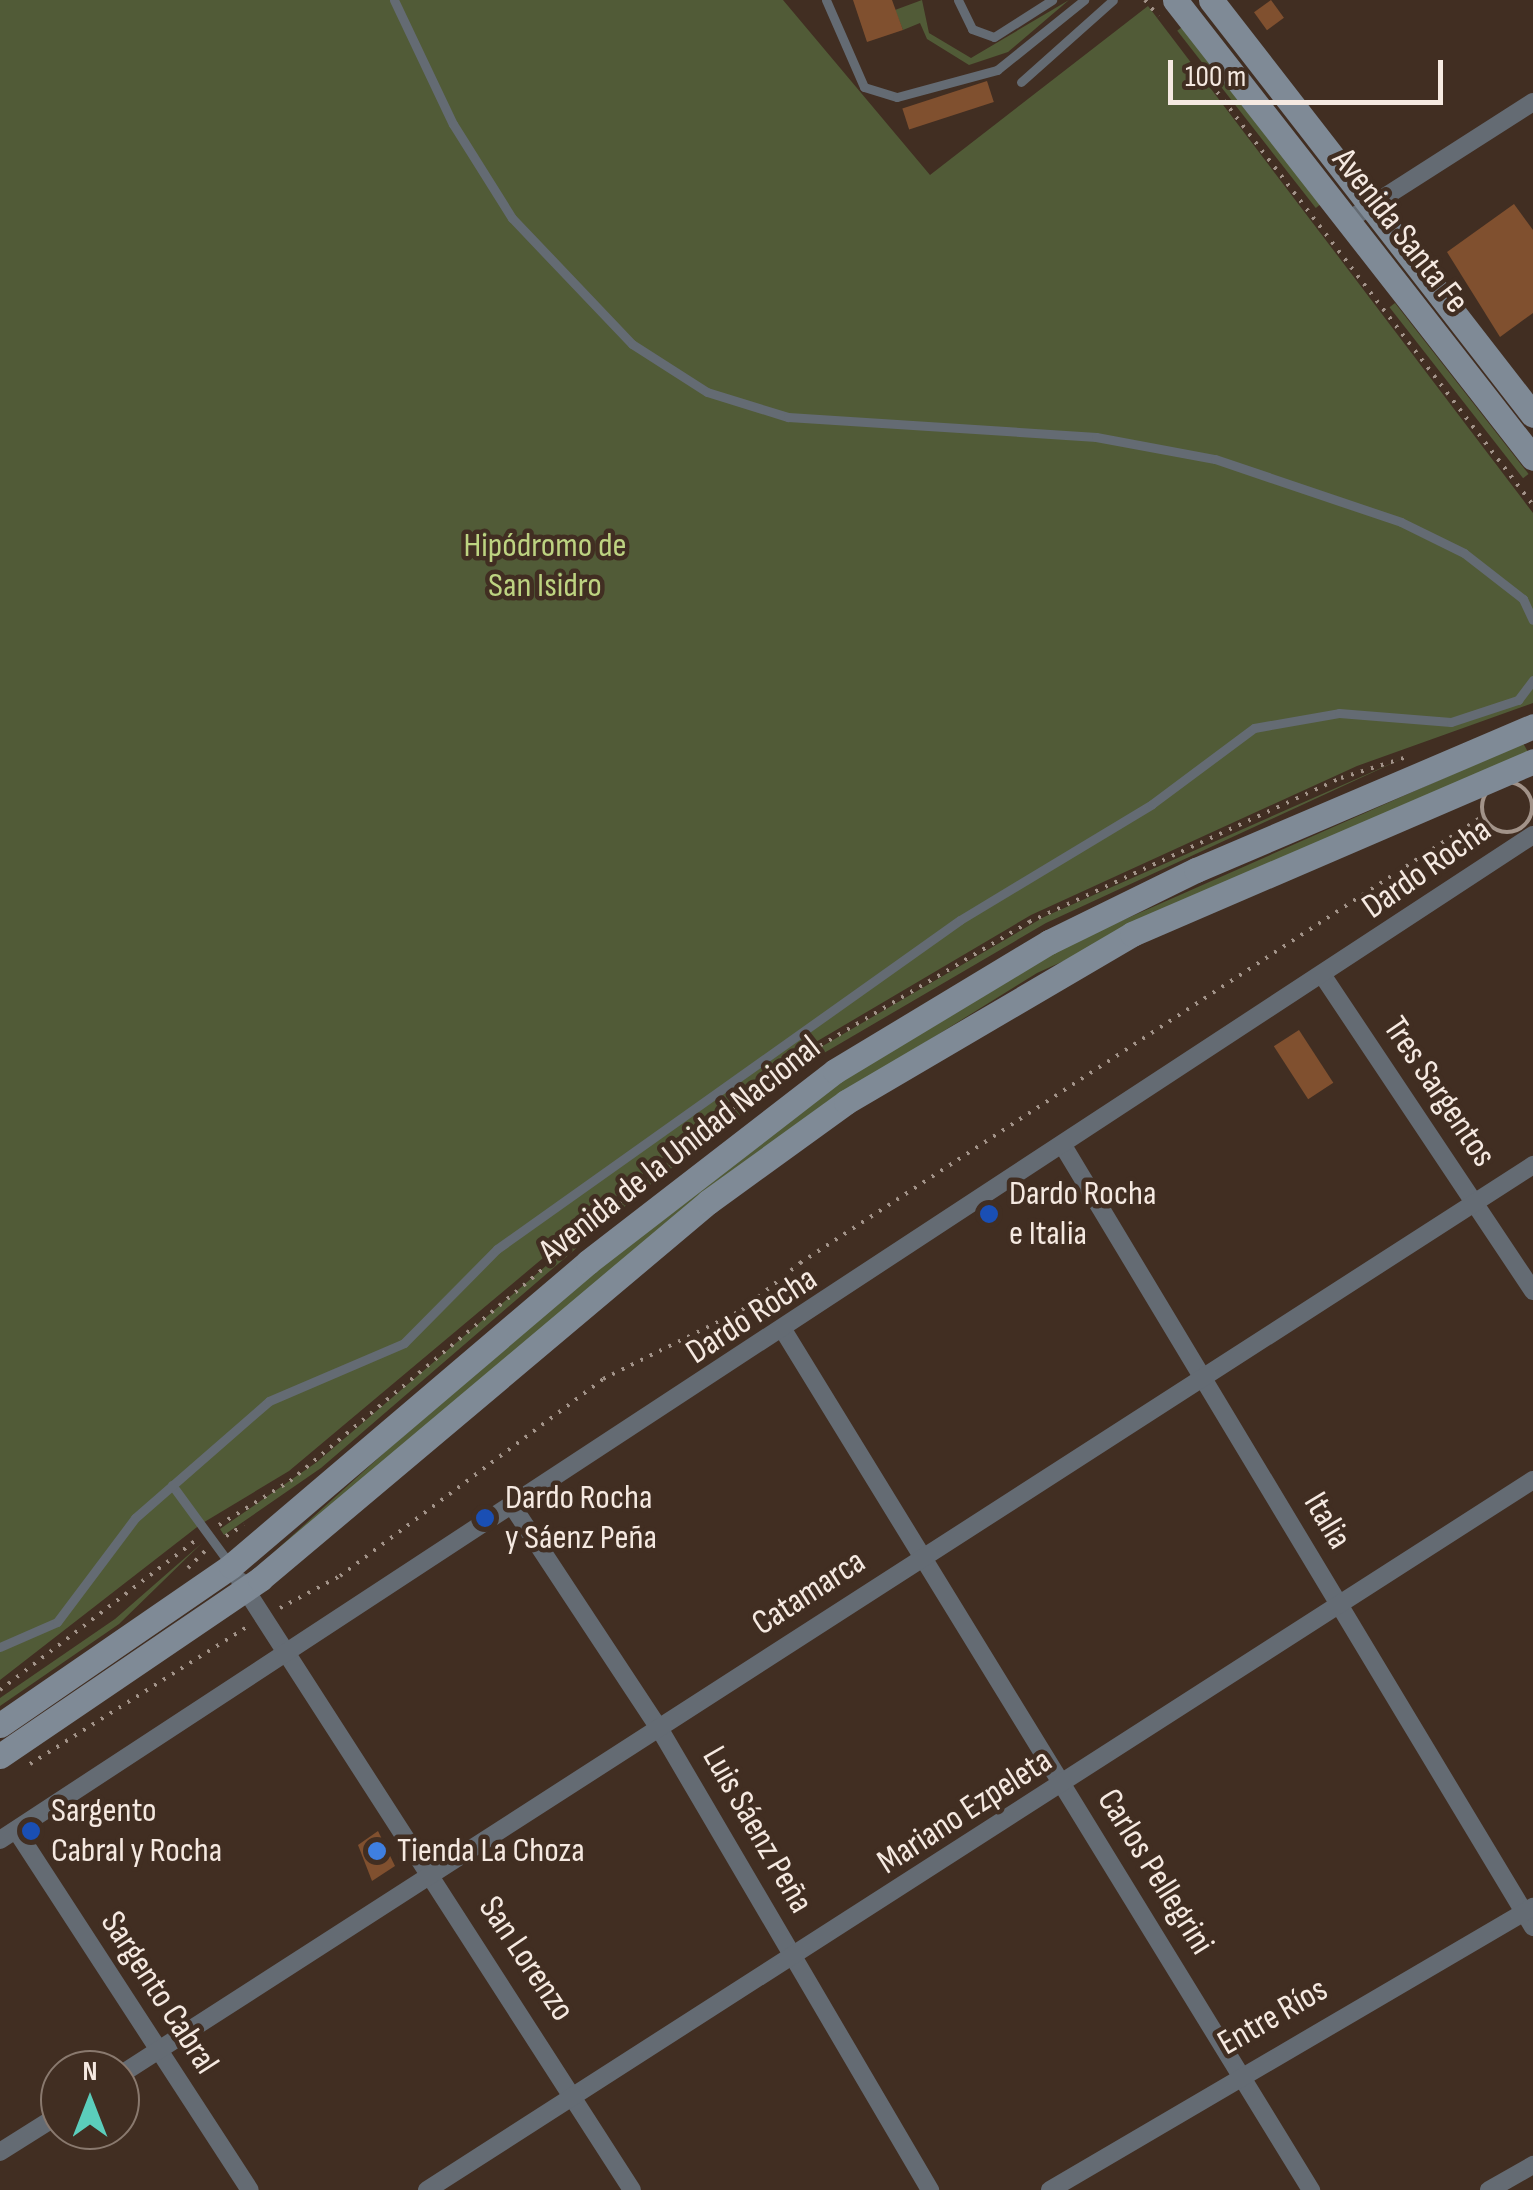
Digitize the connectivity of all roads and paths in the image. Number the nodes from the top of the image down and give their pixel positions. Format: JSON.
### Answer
{"nodes":[{"id":1,"x":394,"y":0,"type":"edge"},
{"id":2,"x":826,"y":0,"type":"edge"},
{"id":3,"x":958,"y":0,"type":"edge"},
{"id":4,"x":1052,"y":0,"type":"edge"},
{"id":5,"x":1084,"y":0,"type":"edge"},
{"id":6,"x":1113,"y":0,"type":"edge"},
{"id":7,"x":1175,"y":0,"type":"edge"},
{"id":8,"x":1211,"y":0,"type":"edge"},
{"id":9,"x":1191,"y":58,"type":"dead end"},
{"id":10,"x":1021,"y":82,"type":"dead end"},
{"id":11,"x":1533,"y":102,"type":"edge"},
{"id":12,"x":1370,"y":205,"type":"junction"},
{"id":13,"x":1347,"y":221,"type":"junction"},
{"id":14,"x":1465,"y":328,"type":"junction"},
{"id":15,"x":1444,"y":344,"type":"junction"},
{"id":16,"x":1533,"y":416,"type":"edge"},
{"id":17,"x":1533,"y":458,"type":"edge"},
{"id":18,"x":1533,"y":505,"type":"edge"},
{"id":19,"x":1533,"y":620,"type":"edge"},
{"id":20,"x":1533,"y":680,"type":"edge"},
{"id":21,"x":1533,"y":726,"type":"edge"},
{"id":22,"x":1533,"y":762,"type":"edge"},
{"id":23,"x":1533,"y":788,"type":"edge"},
{"id":24,"x":1527,"y":792,"type":"junction"},
{"id":25,"x":1484,"y":816,"type":"junction"},
{"id":26,"x":1533,"y":835,"type":"edge"},
{"id":27,"x":1325,"y":978,"type":"junction"},
{"id":28,"x":1064,"y":1149,"type":"junction"},
{"id":29,"x":1533,"y":1165,"type":"edge"},
{"id":30,"x":1474,"y":1203,"type":"junction"},
{"id":31,"x":1533,"y":1291,"type":"edge"},
{"id":32,"x":785,"y":1333,"type":"junction"},
{"id":33,"x":1203,"y":1378,"type":"junction"},
{"id":34,"x":1533,"y":1480,"type":"edge"},
{"id":35,"x":172,"y":1485,"type":"junction"},
{"id":36,"x":515,"y":1510,"type":"junction"},
{"id":37,"x":924,"y":1558,"type":"junction"},
{"id":38,"x":231,"y":1566,"type":"junction"},
{"id":39,"x":246,"y":1590,"type":"junction"},
{"id":40,"x":1341,"y":1608,"type":"junction"},
{"id":41,"x":262,"y":1618,"type":"junction"},
{"id":42,"x":0,"y":1646,"type":"edge"},
{"id":43,"x":284,"y":1654,"type":"junction"},
{"id":44,"x":0,"y":1725,"type":"edge"},
{"id":45,"x":659,"y":1728,"type":"junction"},
{"id":46,"x":7,"y":1765,"type":"edge"},
{"id":47,"x":1064,"y":1787,"type":"junction"},
{"id":48,"x":8,"y":1835,"type":"edge"},
{"id":49,"x":430,"y":1874,"type":"junction"},
{"id":50,"x":1530,"y":1915,"type":"edge"},
{"id":51,"x":796,"y":1960,"type":"junction"},
{"id":52,"x":158,"y":2052,"type":"junction"},
{"id":53,"x":140,"y":2063,"type":"edge"},
{"id":54,"x":1240,"y":2073,"type":"junction"},
{"id":55,"x":574,"y":2090,"type":"junction"},
{"id":56,"x":40,"y":2127,"type":"edge"},
{"id":57,"x":0,"y":2152,"type":"edge"},
{"id":58,"x":1533,"y":2164,"type":"edge"},
{"id":59,"x":250,"y":2190,"type":"edge"},
{"id":60,"x":427,"y":2190,"type":"edge"},
{"id":61,"x":632,"y":2190,"type":"edge"},
{"id":62,"x":930,"y":2190,"type":"edge"},
{"id":63,"x":1050,"y":2190,"type":"edge"},
{"id":64,"x":1312,"y":2190,"type":"edge"},
{"id":65,"x":1489,"y":2190,"type":"edge"}],
"edges":[{"from":1,"to":19,"type":"lane"},
{"from":2,"to":5,"type":"lane"},
{"from":3,"to":4,"type":"lane"},
{"from":6,"to":10,"type":"lane"},
{"from":7,"to":13,"type":"main road","name":"Avenida Santa Fe"},
{"from":8,"to":12,"type":"main road","name":"Avenida Santa Fe"},
{"from":9,"to":18,"type":"path"},
{"from":11,"to":12,"type":"street"},
{"from":12,"to":13,"type":"street"},
{"from":12,"to":14,"type":"main road","name":"Avenida Santa Fe"},
{"from":13,"to":15,"type":"main road","name":"Avenida Santa Fe"},
{"from":14,"to":15,"type":"main road"},
{"from":14,"to":16,"type":"main road","name":"Avenida Santa Fe"},
{"from":15,"to":17,"type":"main road","name":"Avenida Santa Fe"},
{"from":20,"to":35,"type":"lane"},
{"from":21,"to":38,"type":"main road","name":"Avenida de la Unidad Nacional"},
{"from":22,"to":39,"type":"main road","name":"Avenida de la Unidad Nacional"},
{"from":23,"to":24,"type":"path"},
{"from":24,"to":25,"type":"path"},
{"from":24,"to":25,"type":"path"},
{"from":25,"to":41,"type":"path"},
{"from":26,"to":27,"type":"street","name":"Dardo Rocha"},
{"from":27,"to":28,"type":"street","name":"Dardo Rocha"},
{"from":27,"to":30,"type":"street","name":"Tres Sargentos"},
{"from":28,"to":32,"type":"street","name":"Dardo Rocha"},
{"from":28,"to":33,"type":"street","name":"Italia"},
{"from":29,"to":30,"type":"street","name":"Catamarca"},
{"from":30,"to":31,"type":"street","name":"Tres Sargentos"},
{"from":30,"to":33,"type":"street","name":"Catamarca"},
{"from":32,"to":36,"type":"street","name":"Dardo Rocha"},
{"from":32,"to":37,"type":"street","name":"Carlos Pellegrini"},
{"from":33,"to":37,"type":"street","name":"Catamarca"},
{"from":33,"to":40,"type":"street","name":"Italia"},
{"from":34,"to":40,"type":"street","name":"Mariano Ezpeleta"},
{"from":35,"to":38,"type":"lane"},
{"from":35,"to":42,"type":"lane"},
{"from":36,"to":43,"type":"street","name":"Dardo Rocha"},
{"from":36,"to":45,"type":"street","name":"Luis Sáenz Peña"},
{"from":37,"to":45,"type":"street","name":"Catamarca"},
{"from":37,"to":47,"type":"street","name":"Carlos Pellegrini"},
{"from":38,"to":39,"type":"street","name":"San Lorenzo"},
{"from":38,"to":44,"type":"main road","name":"Avenida de la Unidad Nacional"},
{"from":39,"to":41,"type":"street","name":"San Lorenzo"},
{"from":39,"to":46,"type":"main road","name":"Avenida de la Unidad Nacional"},
{"from":40,"to":47,"type":"street","name":"Mariano Ezpeleta"},
{"from":40,"to":50,"type":"street","name":"Italia"},
{"from":41,"to":43,"type":"street","name":"San Lorenzo"},
{"from":41,"to":46,"type":"path"},
{"from":43,"to":48,"type":"street","name":"Dardo Rocha"},
{"from":43,"to":49,"type":"street","name":"San Lorenzo"},
{"from":45,"to":49,"type":"street","name":"Catamarca"},
{"from":45,"to":51,"type":"street","name":"Luis Sáenz Peña"},
{"from":47,"to":51,"type":"street","name":"Mariano Ezpeleta"},
{"from":47,"to":54,"type":"street","name":"Carlos Pellegrini"},
{"from":48,"to":52,"type":"street","name":"Sargento Cabral"},
{"from":49,"to":52,"type":"street","name":"Catamarca"},
{"from":49,"to":55,"type":"street","name":"San Lorenzo"},
{"from":50,"to":54,"type":"street","name":"Entre Ríos"},
{"from":51,"to":55,"type":"street","name":"Mariano Ezpeleta"},
{"from":51,"to":62,"type":"street","name":"Luis Sáenz Peña"},
{"from":52,"to":53,"type":"street","name":"Catamarca"},
{"from":52,"to":59,"type":"street","name":"Sargento Cabral"},
{"from":54,"to":63,"type":"street","name":"Entre Ríos"},
{"from":54,"to":64,"type":"street","name":"Carlos Pellegrini"},
{"from":55,"to":60,"type":"street","name":"Mariano Ezpeleta"},
{"from":55,"to":61,"type":"street","name":"San Lorenzo"},
{"from":56,"to":57,"type":"street"},
{"from":58,"to":65,"type":"street"}]}
